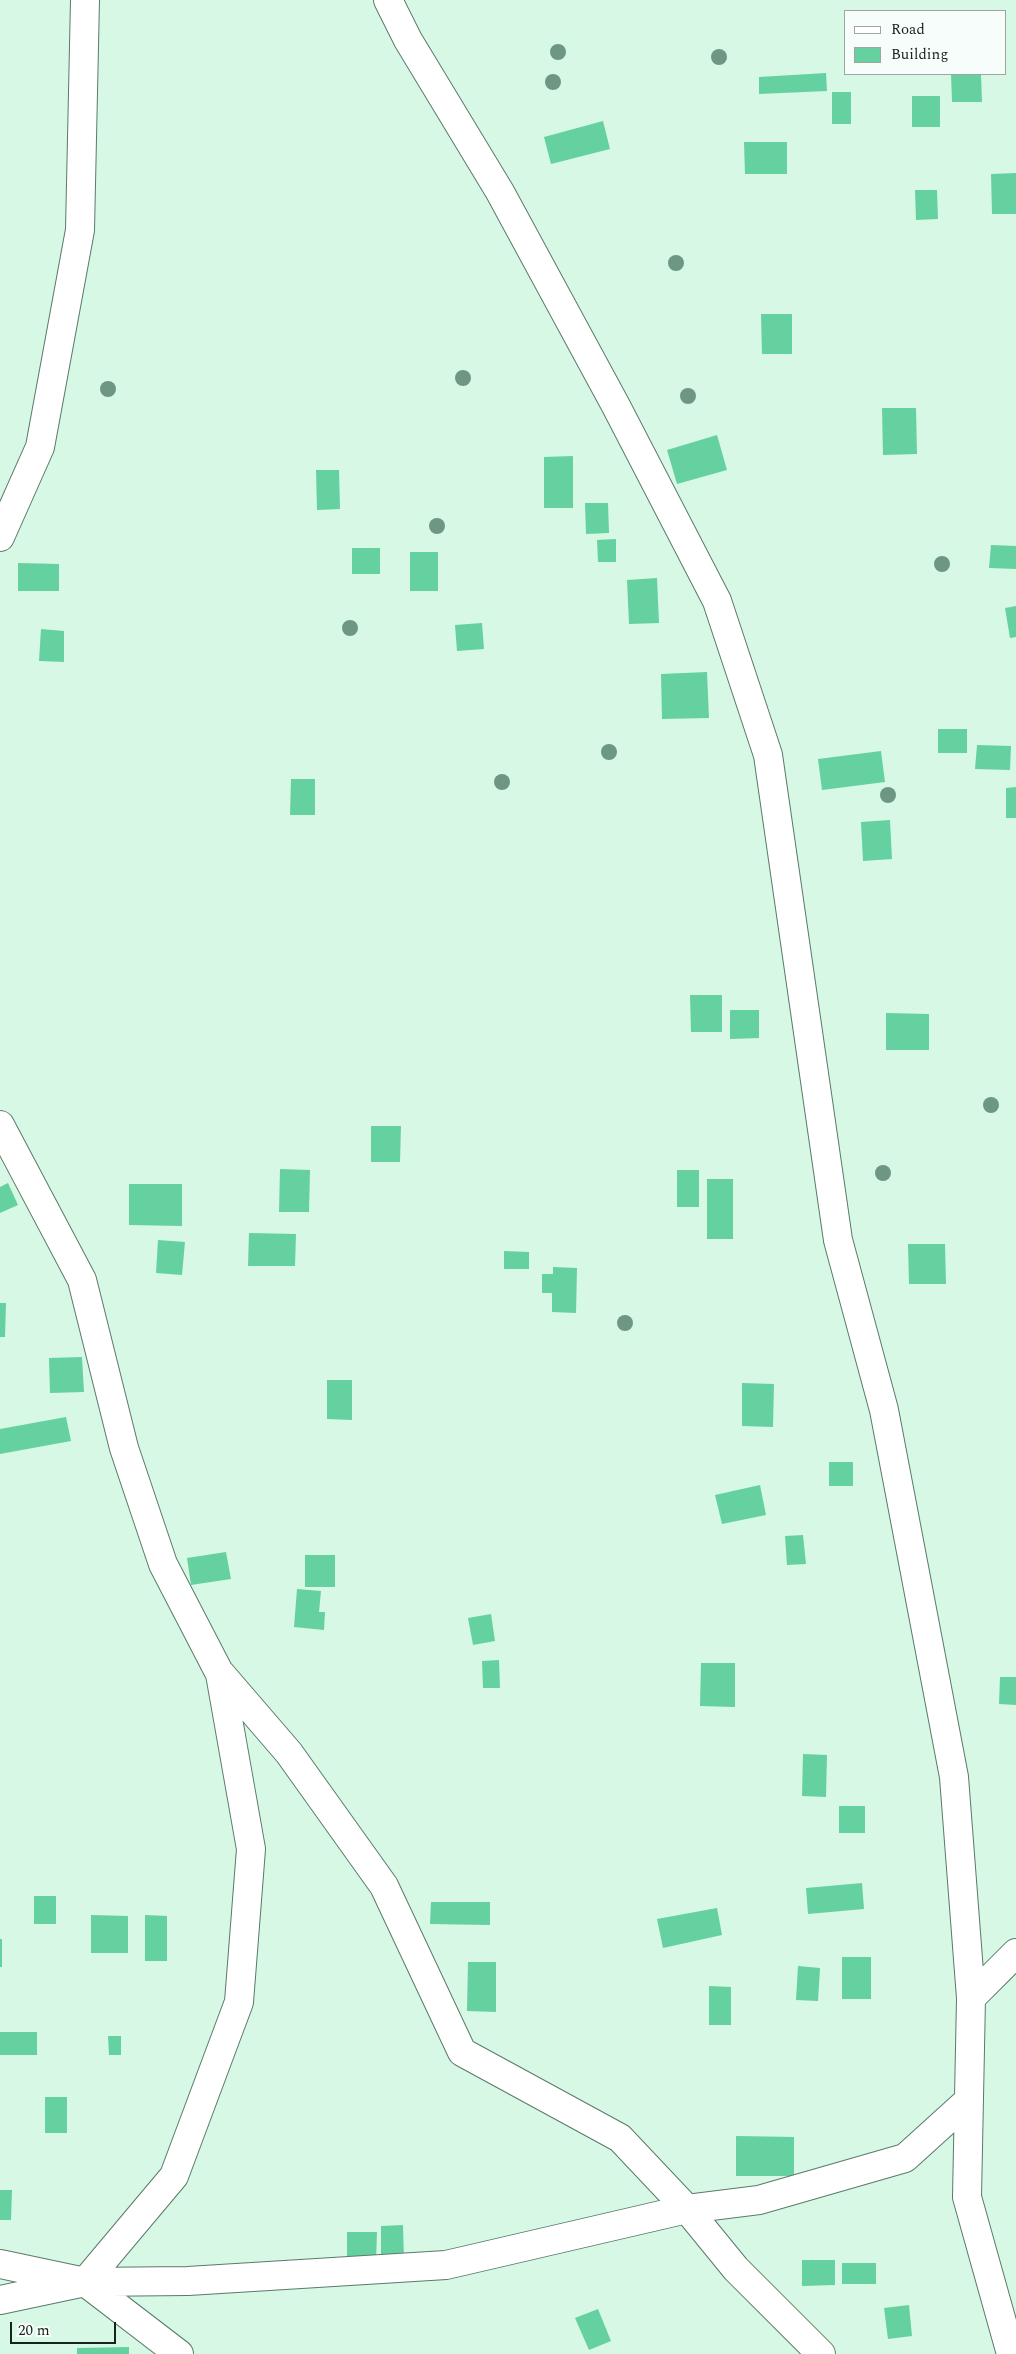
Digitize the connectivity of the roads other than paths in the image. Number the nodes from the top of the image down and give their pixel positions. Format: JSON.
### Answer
{"nodes":[{"id":1,"x":85,"y":0,"type":"edge"},
{"id":2,"x":388,"y":0,"type":"edge"},
{"id":3,"x":0,"y":537,"type":"edge"},
{"id":4,"x":0,"y":1125,"type":"edge"},
{"id":5,"x":220,"y":1674,"type":"junction"},
{"id":6,"x":1016,"y":1953,"type":"edge"},
{"id":7,"x":972,"y":1998,"type":"junction"},
{"id":8,"x":969,"y":2100,"type":"junction"},
{"id":9,"x":687,"y":2209,"type":"junction"},
{"id":10,"x":0,"y":2264,"type":"edge"},
{"id":11,"x":85,"y":2282,"type":"junction"},
{"id":12,"x":0,"y":2300,"type":"edge"},
{"id":13,"x":179,"y":2354,"type":"edge"},
{"id":14,"x":821,"y":2354,"type":"edge"},
{"id":15,"x":1011,"y":2354,"type":"edge"}],
"edges":[{"from":1,"to":3,"type":"street"},
{"from":2,"to":7,"type":"street"},
{"from":4,"to":5,"type":"street"},
{"from":5,"to":9,"type":"street"},
{"from":5,"to":11,"type":"street"},
{"from":6,"to":7,"type":"street"},
{"from":7,"to":8,"type":"street"},
{"from":8,"to":9,"type":"street"},
{"from":8,"to":15,"type":"street"},
{"from":9,"to":11,"type":"street"},
{"from":9,"to":14,"type":"street"},
{"from":10,"to":11,"type":"street"},
{"from":11,"to":12,"type":"street"},
{"from":11,"to":13,"type":"street"}]}
